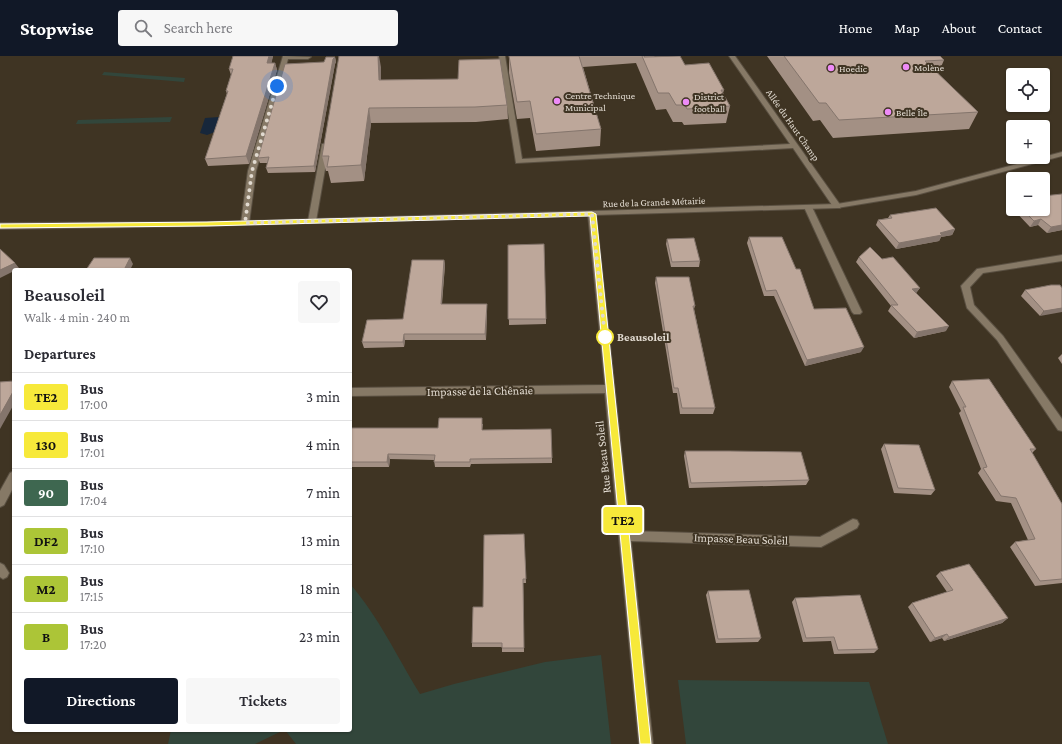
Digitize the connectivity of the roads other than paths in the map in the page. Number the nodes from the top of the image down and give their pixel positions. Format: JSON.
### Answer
{"nodes":[{"id":1,"x":502,"y":56,"type":"edge"},
{"id":2,"x":732,"y":56,"type":"edge"},
{"id":3,"x":308,"y":57,"type":"edge"},
{"id":4,"x":326,"y":138,"type":"edge"},
{"id":5,"x":795,"y":146,"type":"junction"},
{"id":6,"x":1062,"y":154,"type":"edge"},
{"id":7,"x":837,"y":206,"type":"junction"},
{"id":8,"x":808,"y":208,"type":"junction"},
{"id":9,"x":592,"y":214,"type":"junction"},
{"id":10,"x":312,"y":221,"type":"junction"},
{"id":11,"x":245,"y":223,"type":"junction"},
{"id":12,"x":0,"y":226,"type":"edge"},
{"id":13,"x":1062,"y":258,"type":"edge"},
{"id":14,"x":857,"y":312,"type":"dead end"},
{"id":15,"x":610,"y":389,"type":"junction"},
{"id":16,"x":352,"y":392,"type":"edge"},
{"id":17,"x":1051,"y":410,"type":"junction"},
{"id":18,"x":1062,"y":410,"type":"edge"},
{"id":19,"x":1062,"y":427,"type":"edge"},
{"id":20,"x":12,"y":480,"type":"edge"},
{"id":21,"x":0,"y":502,"type":"edge"},
{"id":22,"x":853,"y":524,"type":"dead end"},
{"id":23,"x":624,"y":536,"type":"junction"},
{"id":24,"x":646,"y":744,"type":"edge"}],
"edges":[{"from":1,"to":5,"type":"street"},
{"from":2,"to":5,"type":"street","name":"Allée du Haut Champ"},
{"from":3,"to":11,"type":"street"},
{"from":4,"to":10,"type":"street"},
{"from":5,"to":7,"type":"street","name":"Allée du Haut Champ"},
{"from":6,"to":7,"type":"street","name":"Rue de la Grande Métairie"},
{"from":7,"to":8,"type":"street","name":"Rue de la Grande Métairie"},
{"from":8,"to":9,"type":"street","name":"Rue de la Grande Métairie"},
{"from":8,"to":14,"type":"street"},
{"from":9,"to":10,"type":"street","name":"Rue de la Grande Métairie"},
{"from":9,"to":15,"type":"street","name":"Rue Beau Soleil"},
{"from":10,"to":11,"type":"street","name":"Rue de la Grande Métairie"},
{"from":11,"to":12,"type":"street","name":"Rue de la Grande Métairie"},
{"from":13,"to":17,"type":"street"},
{"from":15,"to":16,"type":"street","name":"Impasse de la Chênaie"},
{"from":15,"to":23,"type":"street","name":"Rue Beau Soleil"},
{"from":17,"to":18,"type":"street"},
{"from":17,"to":19,"type":"street"},
{"from":20,"to":21,"type":"street"},
{"from":22,"to":23,"type":"street","name":"Impasse Beau Soleil"},
{"from":23,"to":24,"type":"street","name":"Rue Beau Soleil"}]}
